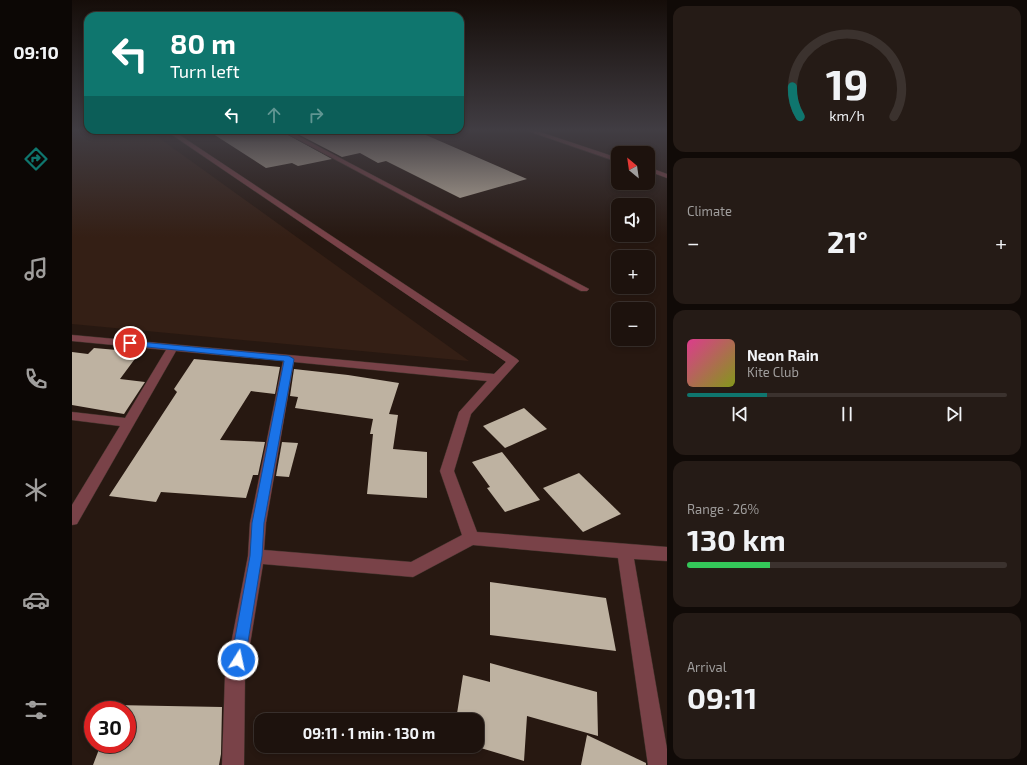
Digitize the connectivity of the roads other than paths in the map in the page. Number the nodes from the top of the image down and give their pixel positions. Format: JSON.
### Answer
{"nodes":[{"id":1,"x":221,"y":166,"type":"edge"},
{"id":2,"x":351,"y":166,"type":"edge"},
{"id":3,"x":655,"y":172,"type":"edge"},
{"id":4,"x":667,"y":176,"type":"edge"},
{"id":5,"x":584,"y":289,"type":"dead end"},
{"id":6,"x":72,"y":338,"type":"edge"},
{"id":7,"x":173,"y":348,"type":"junction"},
{"id":8,"x":289,"y":359,"type":"junction"},
{"id":9,"x":497,"y":378,"type":"junction"},
{"id":10,"x":72,"y":416,"type":"edge"},
{"id":11,"x":128,"y":423,"type":"junction"},
{"id":12,"x":72,"y":519,"type":"edge"},
{"id":13,"x":472,"y":538,"type":"junction"},
{"id":14,"x":625,"y":552,"type":"junction"},
{"id":15,"x":667,"y":554,"type":"edge"},
{"id":16,"x":256,"y":556,"type":"junction"},
{"id":17,"x":233,"y":765,"type":"edge"},
{"id":18,"x":659,"y":765,"type":"edge"}],
"edges":[{"from":1,"to":9,"type":"street"},
{"from":2,"to":5,"type":"street"},
{"from":3,"to":4,"type":"street"},
{"from":6,"to":7,"type":"street"},
{"from":7,"to":8,"type":"street"},
{"from":7,"to":11,"type":"street"},
{"from":8,"to":9,"type":"street"},
{"from":8,"to":16,"type":"street"},
{"from":9,"to":13,"type":"street"},
{"from":10,"to":11,"type":"street"},
{"from":11,"to":12,"type":"street"},
{"from":13,"to":14,"type":"street"},
{"from":13,"to":16,"type":"street"},
{"from":14,"to":15,"type":"street"},
{"from":14,"to":18,"type":"street"},
{"from":16,"to":17,"type":"street"}]}
